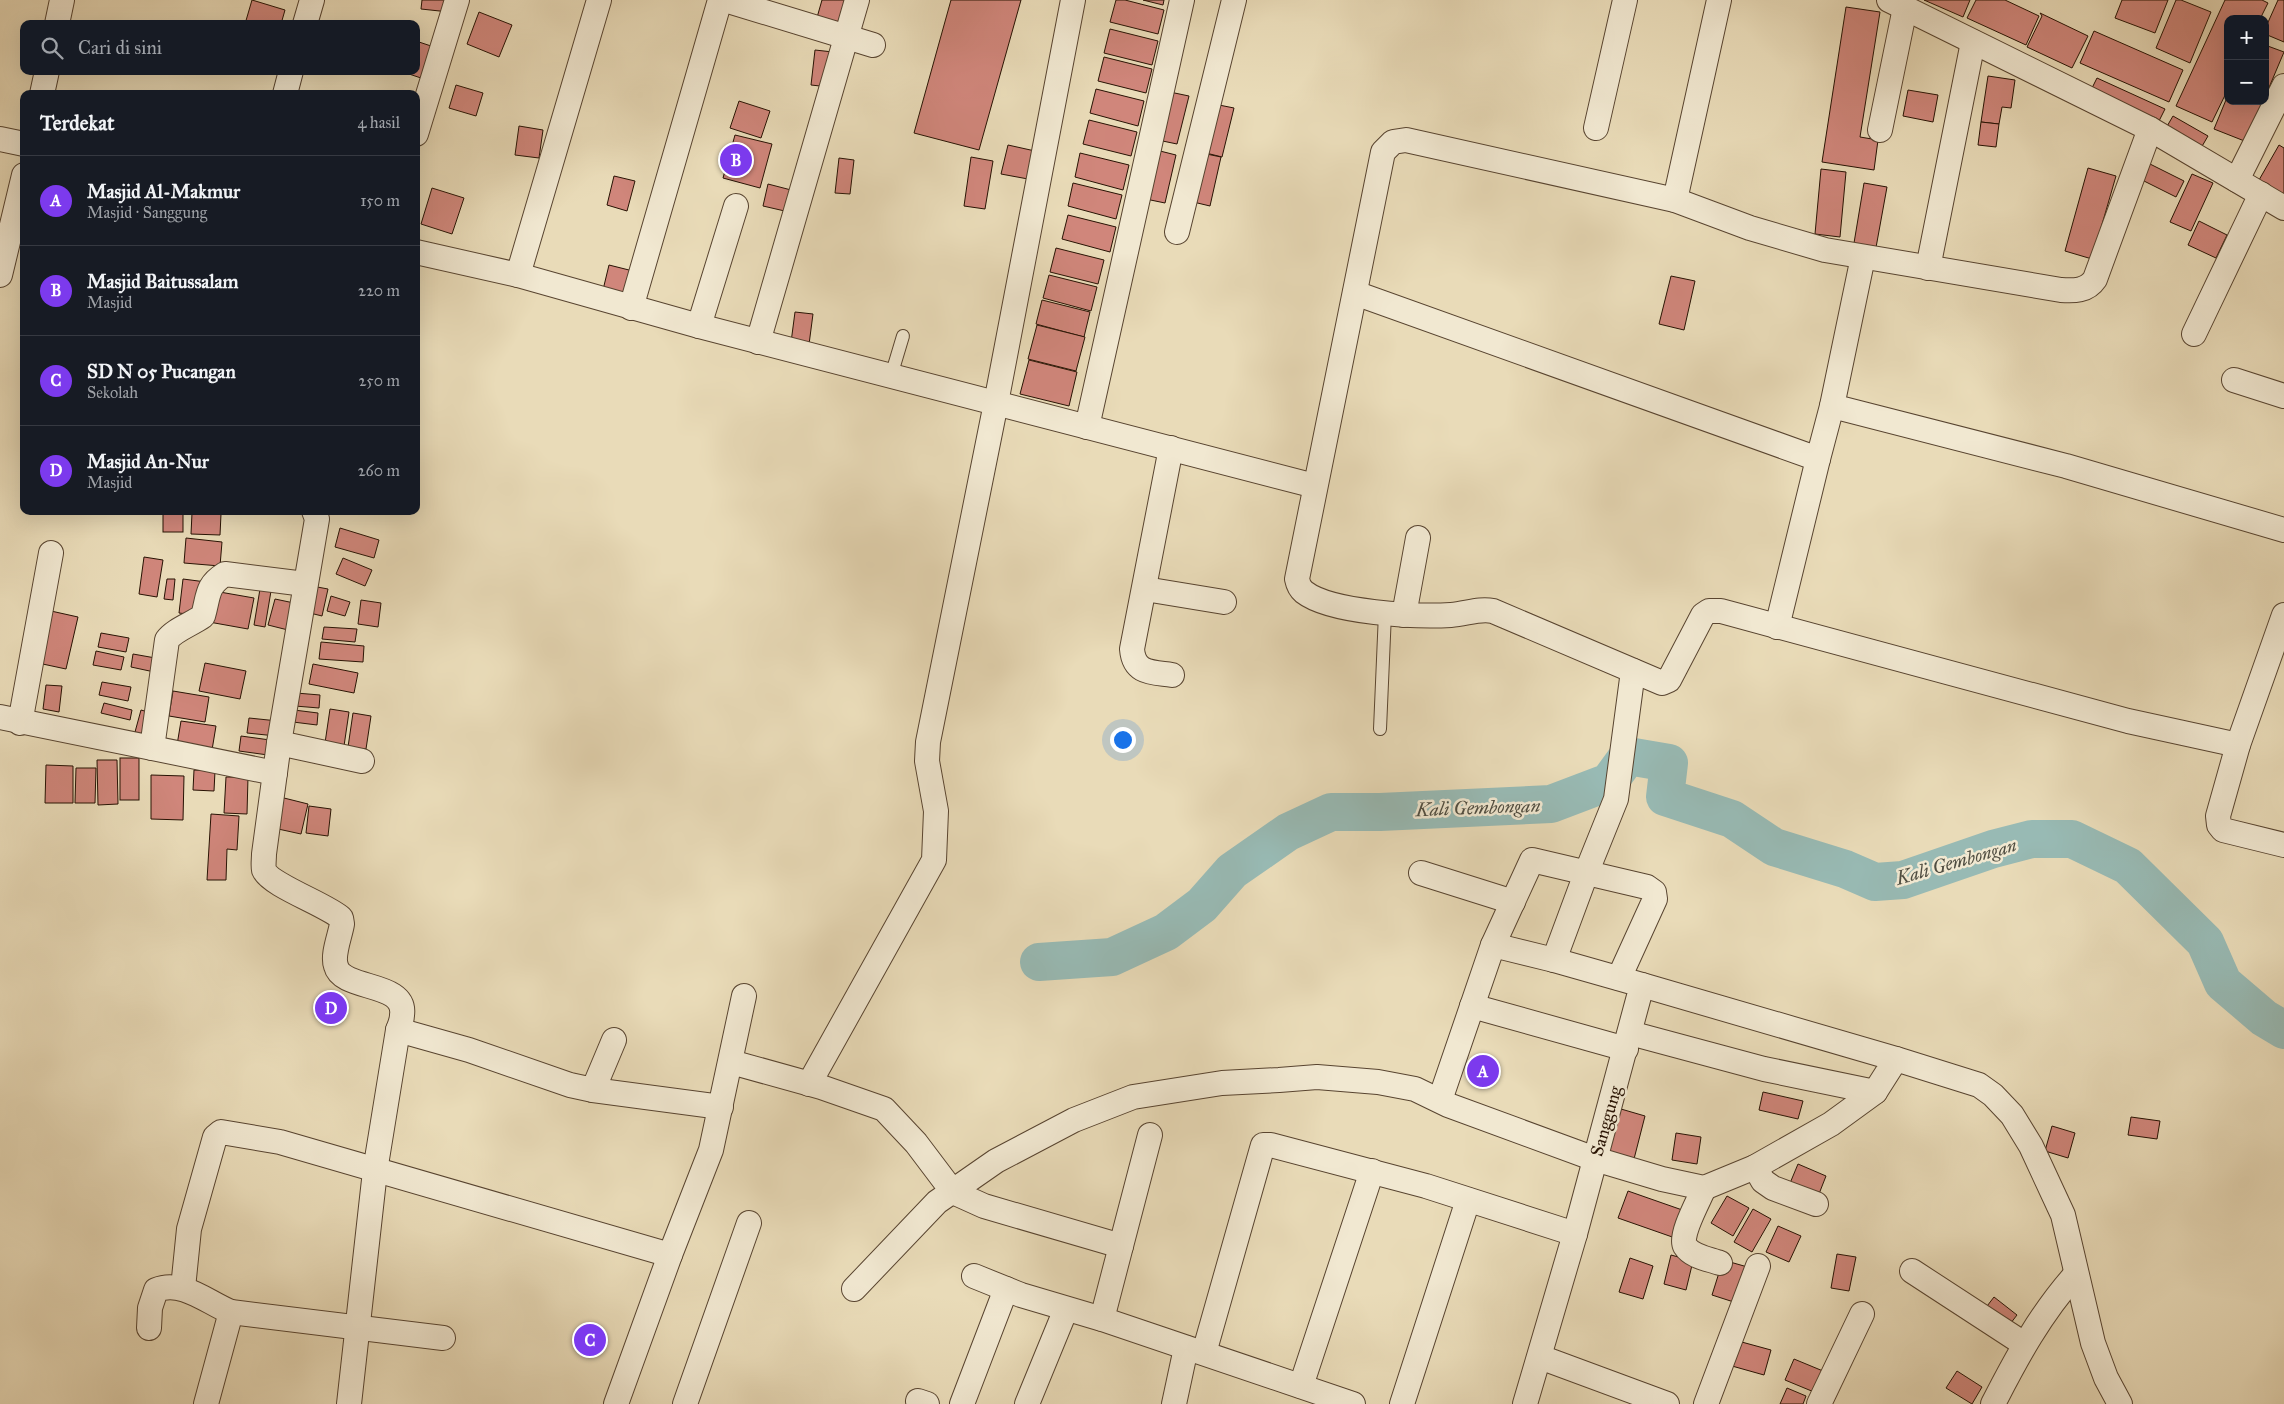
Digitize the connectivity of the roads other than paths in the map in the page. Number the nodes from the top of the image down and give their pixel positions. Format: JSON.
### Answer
{"nodes":[{"id":1,"x":62,"y":0,"type":"edge"},
{"id":2,"x":312,"y":0,"type":"edge"},
{"id":3,"x":457,"y":0,"type":"edge"},
{"id":4,"x":599,"y":0,"type":"edge"},
{"id":5,"x":720,"y":0,"type":"edge"},
{"id":6,"x":725,"y":0,"type":"edge"},
{"id":7,"x":857,"y":0,"type":"edge"},
{"id":8,"x":1072,"y":0,"type":"edge"},
{"id":9,"x":1182,"y":0,"type":"edge"},
{"id":10,"x":1234,"y":0,"type":"edge"},
{"id":11,"x":1625,"y":0,"type":"edge"},
{"id":12,"x":1719,"y":0,"type":"edge"},
{"id":13,"x":1897,"y":4,"type":"edge"},
{"id":14,"x":58,"y":20,"type":"edge"},
{"id":15,"x":306,"y":20,"type":"edge"},
{"id":16,"x":846,"y":36,"type":"junction"},
{"id":17,"x":1973,"y":42,"type":"junction"},
{"id":18,"x":873,"y":45,"type":"dead end"},
{"id":19,"x":46,"y":75,"type":"edge"},
{"id":20,"x":291,"y":75,"type":"edge"},
{"id":21,"x":2284,"y":86,"type":"edge"},
{"id":22,"x":43,"y":90,"type":"edge"},
{"id":23,"x":286,"y":90,"type":"edge"},
{"id":24,"x":420,"y":121,"type":"edge"},
{"id":25,"x":1596,"y":128,"type":"dead end"},
{"id":26,"x":2150,"y":129,"type":"junction"},
{"id":27,"x":1880,"y":130,"type":"dead end"},
{"id":28,"x":0,"y":139,"type":"edge"},
{"id":29,"x":20,"y":143,"type":"edge"},
{"id":30,"x":2238,"y":180,"type":"junction"},
{"id":31,"x":20,"y":192,"type":"edge"},
{"id":32,"x":2261,"y":194,"type":"junction"},
{"id":33,"x":1675,"y":200,"type":"junction"},
{"id":34,"x":736,"y":206,"type":"dead end"},
{"id":35,"x":2284,"y":208,"type":"edge"},
{"id":36,"x":1177,"y":232,"type":"dead end"},
{"id":37,"x":420,"y":253,"type":"edge"},
{"id":38,"x":1863,"y":257,"type":"junction"},
{"id":39,"x":1928,"y":268,"type":"junction"},
{"id":40,"x":0,"y":274,"type":"edge"},
{"id":41,"x":518,"y":275,"type":"junction"},
{"id":42,"x":1355,"y":293,"type":"junction"},
{"id":43,"x":631,"y":308,"type":"junction"},
{"id":44,"x":699,"y":326,"type":"junction"},
{"id":45,"x":2194,"y":334,"type":"dead end"},
{"id":46,"x":903,"y":336,"type":"dead end"},
{"id":47,"x":758,"y":342,"type":"junction"},
{"id":48,"x":891,"y":376,"type":"junction"},
{"id":49,"x":2234,"y":380,"type":"dead end"},
{"id":50,"x":2284,"y":396,"type":"edge"},
{"id":51,"x":996,"y":403,"type":"junction"},
{"id":52,"x":1832,"y":406,"type":"junction"},
{"id":53,"x":1087,"y":427,"type":"junction"},
{"id":54,"x":1171,"y":448,"type":"junction"},
{"id":55,"x":1818,"y":459,"type":"junction"},
{"id":56,"x":1314,"y":486,"type":"junction"},
{"id":57,"x":316,"y":515,"type":"edge"},
{"id":58,"x":2284,"y":530,"type":"edge"},
{"id":59,"x":1418,"y":538,"type":"dead end"},
{"id":60,"x":51,"y":553,"type":"dead end"},
{"id":61,"x":305,"y":584,"type":"junction"},
{"id":62,"x":1145,"y":589,"type":"junction"},
{"id":63,"x":1224,"y":602,"type":"dead end"},
{"id":64,"x":1394,"y":614,"type":"junction"},
{"id":65,"x":2284,"y":615,"type":"edge"},
{"id":66,"x":1777,"y":627,"type":"junction"},
{"id":67,"x":1634,"y":671,"type":"junction"},
{"id":68,"x":1172,"y":675,"type":"dead end"},
{"id":69,"x":10,"y":720,"type":"edge"},
{"id":70,"x":1380,"y":729,"type":"dead end"},
{"id":71,"x":279,"y":743,"type":"junction"},
{"id":72,"x":2238,"y":745,"type":"junction"},
{"id":73,"x":152,"y":748,"type":"junction"},
{"id":74,"x":362,"y":761,"type":"dead end"},
{"id":75,"x":274,"y":773,"type":"junction"},
{"id":76,"x":2284,"y":846,"type":"edge"},
{"id":77,"x":1587,"y":871,"type":"junction"},
{"id":78,"x":1421,"y":873,"type":"dead end"},
{"id":79,"x":1513,"y":902,"type":"junction"},
{"id":80,"x":1493,"y":945,"type":"junction"},
{"id":81,"x":1554,"y":960,"type":"junction"},
{"id":82,"x":1619,"y":978,"type":"junction"},
{"id":83,"x":1642,"y":985,"type":"junction"},
{"id":84,"x":744,"y":996,"type":"dead end"},
{"id":85,"x":1472,"y":1006,"type":"junction"},
{"id":86,"x":398,"y":1030,"type":"junction"},
{"id":87,"x":614,"y":1040,"type":"dead end"},
{"id":88,"x":1628,"y":1041,"type":"junction"},
{"id":89,"x":1896,"y":1059,"type":"junction"},
{"id":90,"x":732,"y":1062,"type":"junction"},
{"id":91,"x":809,"y":1084,"type":"junction"},
{"id":92,"x":593,"y":1090,"type":"junction"},
{"id":93,"x":1875,"y":1092,"type":"junction"},
{"id":94,"x":1440,"y":1100,"type":"junction"},
{"id":95,"x":721,"y":1107,"type":"junction"},
{"id":96,"x":1150,"y":1135,"type":"dead end"},
{"id":97,"x":1595,"y":1159,"type":"junction"},
{"id":98,"x":1755,"y":1167,"type":"junction"},
{"id":99,"x":376,"y":1170,"type":"junction"},
{"id":100,"x":1372,"y":1171,"type":"junction"},
{"id":101,"x":1704,"y":1188,"type":"junction"},
{"id":102,"x":953,"y":1192,"type":"junction"},
{"id":103,"x":1468,"y":1200,"type":"junction"},
{"id":104,"x":1816,"y":1204,"type":"dead end"},
{"id":105,"x":749,"y":1223,"type":"dead end"},
{"id":106,"x":1575,"y":1234,"type":"junction"},
{"id":107,"x":1121,"y":1246,"type":"junction"},
{"id":108,"x":670,"y":1255,"type":"junction"},
{"id":109,"x":1720,"y":1263,"type":"dead end"},
{"id":110,"x":1758,"y":1266,"type":"dead end"},
{"id":111,"x":1912,"y":1271,"type":"dead end"},
{"id":112,"x":2076,"y":1274,"type":"junction"},
{"id":113,"x":974,"y":1276,"type":"dead end"},
{"id":114,"x":183,"y":1288,"type":"junction"},
{"id":115,"x":854,"y":1289,"type":"dead end"},
{"id":116,"x":1006,"y":1289,"type":"junction"},
{"id":117,"x":1066,"y":1309,"type":"junction"},
{"id":118,"x":231,"y":1312,"type":"junction"},
{"id":119,"x":1862,"y":1314,"type":"dead end"},
{"id":120,"x":1102,"y":1319,"type":"junction"},
{"id":121,"x":357,"y":1326,"type":"junction"},
{"id":122,"x":149,"y":1328,"type":"dead end"},
{"id":123,"x":443,"y":1338,"type":"dead end"},
{"id":124,"x":2024,"y":1344,"type":"junction"},
{"id":125,"x":1195,"y":1351,"type":"junction"},
{"id":126,"x":1540,"y":1357,"type":"junction"},
{"id":127,"x":1300,"y":1386,"type":"junction"},
{"id":128,"x":206,"y":1404,"type":"edge"},
{"id":129,"x":349,"y":1404,"type":"edge"},
{"id":130,"x":616,"y":1404,"type":"edge"},
{"id":131,"x":685,"y":1404,"type":"edge"},
{"id":132,"x":962,"y":1404,"type":"edge"},
{"id":133,"x":1027,"y":1404,"type":"edge"},
{"id":134,"x":1174,"y":1404,"type":"edge"},
{"id":135,"x":1353,"y":1404,"type":"edge"},
{"id":136,"x":1402,"y":1404,"type":"edge"},
{"id":137,"x":1525,"y":1404,"type":"edge"},
{"id":138,"x":1667,"y":1404,"type":"edge"},
{"id":139,"x":1706,"y":1404,"type":"edge"},
{"id":140,"x":1819,"y":1404,"type":"edge"},
{"id":141,"x":1993,"y":1404,"type":"edge"},
{"id":142,"x":2120,"y":1404,"type":"edge"}],
"edges":[{"from":1,"to":14,"type":"street"},
{"from":2,"to":15,"type":"street"},
{"from":3,"to":24,"type":"street"},
{"from":4,"to":41,"type":"street"},
{"from":5,"to":43,"type":"street"},
{"from":6,"to":16,"type":"street"},
{"from":7,"to":16,"type":"street"},
{"from":8,"to":51,"type":"street"},
{"from":9,"to":53,"type":"street"},
{"from":10,"to":36,"type":"street"},
{"from":11,"to":25,"type":"street"},
{"from":12,"to":33,"type":"street"},
{"from":13,"to":17,"type":"street"},
{"from":13,"to":27,"type":"street"},
{"from":16,"to":18,"type":"street"},
{"from":16,"to":47,"type":"street"},
{"from":17,"to":26,"type":"street"},
{"from":17,"to":39,"type":"street"},
{"from":19,"to":22,"type":"street"},
{"from":20,"to":23,"type":"street"},
{"from":21,"to":30,"type":"street"},
{"from":26,"to":30,"type":"street"},
{"from":26,"to":39,"type":"street"},
{"from":28,"to":29,"type":"street"},
{"from":30,"to":32,"type":"street"},
{"from":31,"to":40,"type":"street"},
{"from":32,"to":35,"type":"street"},
{"from":32,"to":45,"type":"street"},
{"from":33,"to":38,"type":"street"},
{"from":33,"to":42,"type":"street"},
{"from":34,"to":44,"type":"street"},
{"from":37,"to":41,"type":"street"},
{"from":38,"to":39,"type":"street"},
{"from":38,"to":52,"type":"street"},
{"from":41,"to":43,"type":"street"},
{"from":42,"to":55,"type":"street"},
{"from":42,"to":56,"type":"street"},
{"from":43,"to":44,"type":"street"},
{"from":44,"to":47,"type":"street"},
{"from":46,"to":48,"type":"lane"},
{"from":47,"to":48,"type":"street"},
{"from":48,"to":51,"type":"street"},
{"from":49,"to":50,"type":"street"},
{"from":51,"to":53,"type":"street"},
{"from":51,"to":91,"type":"street"},
{"from":52,"to":55,"type":"street"},
{"from":52,"to":58,"type":"street"},
{"from":53,"to":54,"type":"street"},
{"from":54,"to":56,"type":"street"},
{"from":54,"to":62,"type":"street"},
{"from":55,"to":66,"type":"street"},
{"from":56,"to":64,"type":"street"},
{"from":57,"to":61,"type":"street"},
{"from":59,"to":64,"type":"street"},
{"from":60,"to":69,"type":"street"},
{"from":61,"to":71,"type":"street"},
{"from":61,"to":73,"type":"street"},
{"from":62,"to":63,"type":"street"},
{"from":62,"to":68,"type":"street"},
{"from":64,"to":67,"type":"street"},
{"from":64,"to":70,"type":"lane"},
{"from":65,"to":72,"type":"street"},
{"from":66,"to":67,"type":"street"},
{"from":66,"to":72,"type":"street"},
{"from":67,"to":77,"type":"street"},
{"from":69,"to":73,"type":"street"},
{"from":71,"to":74,"type":"street"},
{"from":71,"to":75,"type":"street"},
{"from":72,"to":76,"type":"street"},
{"from":73,"to":75,"type":"street"},
{"from":75,"to":86,"type":"street"},
{"from":77,"to":79,"type":"street"},
{"from":77,"to":81,"type":"street"},
{"from":77,"to":82,"type":"street"},
{"from":78,"to":79,"type":"street"},
{"from":79,"to":80,"type":"street"},
{"from":80,"to":81,"type":"street"},
{"from":80,"to":85,"type":"street"},
{"from":81,"to":82,"type":"street"},
{"from":82,"to":83,"type":"street"},
{"from":83,"to":88,"type":"street","name":"Sanggung"},
{"from":83,"to":89,"type":"street"},
{"from":84,"to":90,"type":"street"},
{"from":85,"to":88,"type":"street"},
{"from":85,"to":94,"type":"street"},
{"from":86,"to":92,"type":"street"},
{"from":86,"to":99,"type":"street"},
{"from":87,"to":92,"type":"street"},
{"from":88,"to":93,"type":"street"},
{"from":88,"to":97,"type":"street","name":"Sanggung"},
{"from":89,"to":93,"type":"street"},
{"from":89,"to":112,"type":"street"},
{"from":90,"to":91,"type":"street"},
{"from":90,"to":95,"type":"street"},
{"from":91,"to":102,"type":"street"},
{"from":92,"to":95,"type":"street"},
{"from":93,"to":98,"type":"street"},
{"from":94,"to":97,"type":"street"},
{"from":94,"to":102,"type":"street"},
{"from":95,"to":108,"type":"street"},
{"from":96,"to":107,"type":"street"},
{"from":97,"to":101,"type":"street"},
{"from":97,"to":106,"type":"street","name":"Sanggung"},
{"from":98,"to":101,"type":"street"},
{"from":98,"to":104,"type":"street"},
{"from":99,"to":108,"type":"street"},
{"from":99,"to":114,"type":"street"},
{"from":99,"to":121,"type":"street"},
{"from":100,"to":103,"type":"street"},
{"from":100,"to":125,"type":"street"},
{"from":100,"to":127,"type":"street"},
{"from":101,"to":109,"type":"street"},
{"from":102,"to":107,"type":"street"},
{"from":102,"to":115,"type":"street"},
{"from":103,"to":106,"type":"street"},
{"from":103,"to":136,"type":"street"},
{"from":105,"to":131,"type":"street"},
{"from":106,"to":126,"type":"street","name":"Sanggung"},
{"from":107,"to":120,"type":"street"},
{"from":108,"to":130,"type":"street"},
{"from":110,"to":139,"type":"street"},
{"from":111,"to":124,"type":"street"},
{"from":112,"to":124,"type":"street"},
{"from":112,"to":142,"type":"street"},
{"from":113,"to":116,"type":"street"},
{"from":114,"to":118,"type":"street"},
{"from":114,"to":122,"type":"street"},
{"from":116,"to":117,"type":"street"},
{"from":116,"to":132,"type":"street"},
{"from":117,"to":120,"type":"street"},
{"from":117,"to":133,"type":"street"},
{"from":118,"to":121,"type":"street"},
{"from":118,"to":128,"type":"street"},
{"from":119,"to":140,"type":"street"},
{"from":120,"to":125,"type":"street"},
{"from":121,"to":123,"type":"street"},
{"from":121,"to":129,"type":"street"},
{"from":124,"to":141,"type":"street"},
{"from":125,"to":127,"type":"street"},
{"from":125,"to":134,"type":"street"},
{"from":126,"to":137,"type":"street","name":"Sanggung"},
{"from":126,"to":138,"type":"street"},
{"from":127,"to":135,"type":"street"}]}
